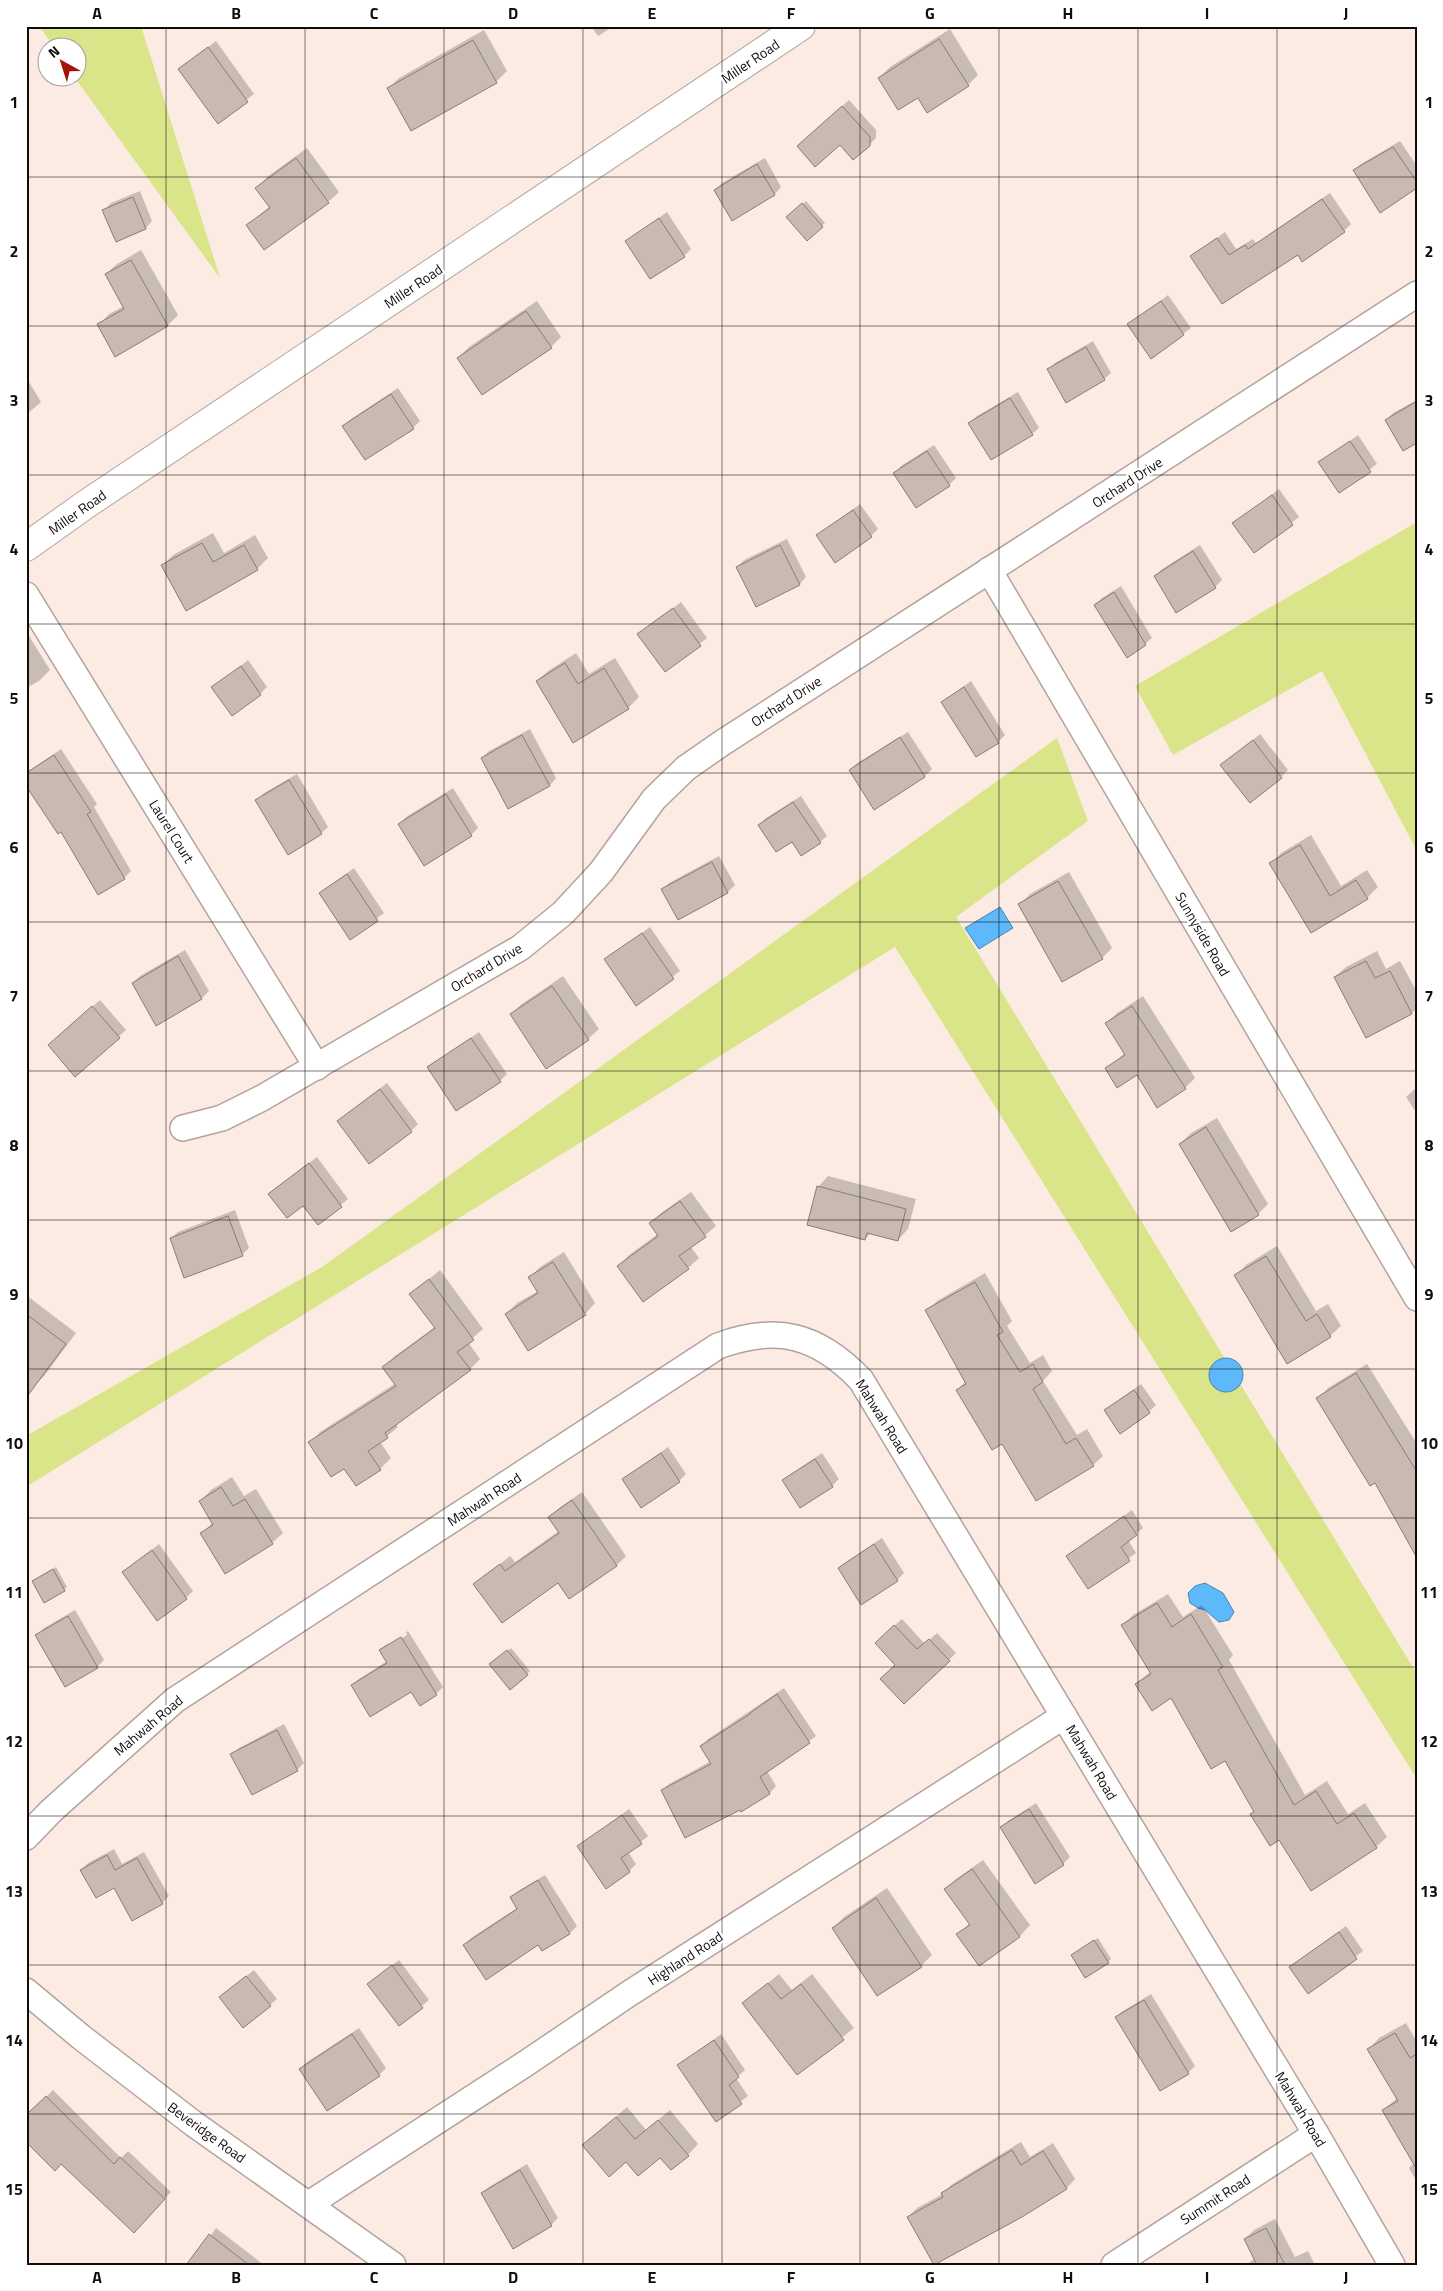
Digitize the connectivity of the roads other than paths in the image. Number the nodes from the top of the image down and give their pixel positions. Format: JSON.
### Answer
{"nodes":[{"id":1,"x":801,"y":26,"type":"edge"},
{"id":2,"x":1417,"y":294,"type":"edge"},
{"id":3,"x":26,"y":547,"type":"edge"},
{"id":4,"x":989,"y":570,"type":"junction"},
{"id":5,"x":26,"y":595,"type":"edge"},
{"id":6,"x":317,"y":1067,"type":"junction"},
{"id":7,"x":183,"y":1128,"type":"dead end"},
{"id":8,"x":1417,"y":1298,"type":"edge"},
{"id":9,"x":1064,"y":1716,"type":"junction"},
{"id":10,"x":26,"y":1837,"type":"edge"},
{"id":11,"x":26,"y":1991,"type":"edge"},
{"id":12,"x":1316,"y":2134,"type":"junction"},
{"id":13,"x":309,"y":2204,"type":"junction"},
{"id":14,"x":393,"y":2265,"type":"edge"},
{"id":15,"x":1114,"y":2265,"type":"edge"},
{"id":16,"x":1392,"y":2265,"type":"edge"}],
"edges":[{"from":1,"to":3,"type":"street","name":"Miller Road"},
{"from":2,"to":4,"type":"street","name":"Orchard Drive"},
{"from":4,"to":6,"type":"street","name":"Orchard Drive"},
{"from":4,"to":8,"type":"street","name":"Sunnyside Road"},
{"from":5,"to":6,"type":"street","name":"Laurel Court"},
{"from":6,"to":7,"type":"street","name":"Orchard Drive"},
{"from":9,"to":10,"type":"street","name":"Mahwah Road"},
{"from":9,"to":12,"type":"street","name":"Mahwah Road"},
{"from":9,"to":13,"type":"street","name":"Highland Road"},
{"from":11,"to":13,"type":"street","name":"Beveridge Road"},
{"from":12,"to":15,"type":"street","name":"Summit Road"},
{"from":12,"to":16,"type":"street","name":"Mahwah Road"},
{"from":13,"to":14,"type":"street","name":"Beveridge Road"}]}
